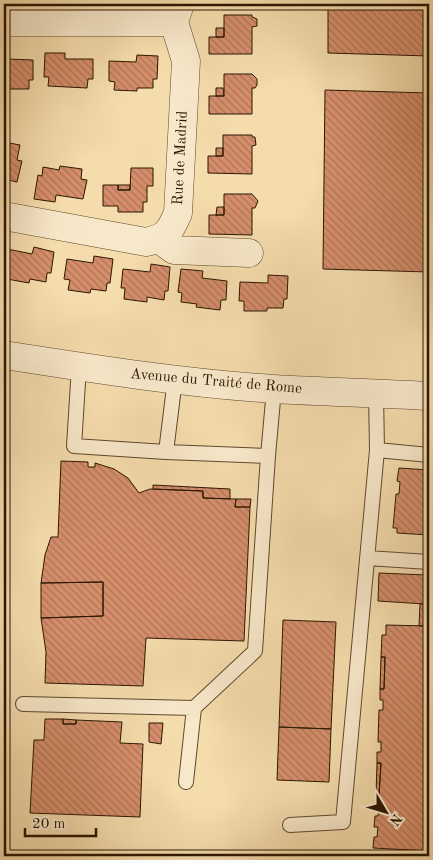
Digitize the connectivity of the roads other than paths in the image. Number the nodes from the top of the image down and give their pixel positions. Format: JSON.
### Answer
{"nodes":[{"id":1,"x":177,"y":13,"type":"edge"},
{"id":2,"x":4,"y":22,"type":"edge"},
{"id":3,"x":4,"y":216,"type":"edge"},
{"id":4,"x":159,"y":239,"type":"junction"},
{"id":5,"x":249,"y":253,"type":"dead end"},
{"id":6,"x":4,"y":355,"type":"edge"},
{"id":7,"x":79,"y":366,"type":"junction"},
{"id":8,"x":175,"y":379,"type":"junction"},
{"id":9,"x":274,"y":389,"type":"junction"},
{"id":10,"x":376,"y":393,"type":"junction"},
{"id":11,"x":429,"y":396,"type":"edge"},
{"id":12,"x":377,"y":450,"type":"junction"},
{"id":13,"x":166,"y":452,"type":"junction"},
{"id":14,"x":429,"y":455,"type":"edge"},
{"id":15,"x":268,"y":456,"type":"junction"},
{"id":16,"x":367,"y":558,"type":"junction"},
{"id":17,"x":429,"y":562,"type":"edge"},
{"id":18,"x":23,"y":704,"type":"dead end"},
{"id":19,"x":194,"y":708,"type":"junction"},
{"id":20,"x":186,"y":782,"type":"dead end"},
{"id":21,"x":290,"y":825,"type":"dead end"}],
"edges":[{"from":1,"to":2,"type":"street"},
{"from":1,"to":4,"type":"street","name":"Rue de Madrid"},
{"from":3,"to":4,"type":"street"},
{"from":4,"to":5,"type":"street"},
{"from":6,"to":7,"type":"street","name":"Avenue du Traité de Rome"},
{"from":7,"to":8,"type":"street","name":"Avenue du Traité de Rome"},
{"from":7,"to":13,"type":"lane"},
{"from":8,"to":9,"type":"street","name":"Avenue du Traité de Rome"},
{"from":8,"to":13,"type":"lane"},
{"from":9,"to":10,"type":"street","name":"Avenue du Traité de Rome"},
{"from":9,"to":15,"type":"lane"},
{"from":10,"to":11,"type":"street","name":"Avenue du Traité de Rome"},
{"from":10,"to":12,"type":"lane"},
{"from":12,"to":14,"type":"lane"},
{"from":12,"to":16,"type":"lane"},
{"from":13,"to":15,"type":"lane"},
{"from":15,"to":19,"type":"lane"},
{"from":16,"to":17,"type":"lane"},
{"from":16,"to":21,"type":"lane"},
{"from":18,"to":19,"type":"lane"},
{"from":19,"to":20,"type":"lane"}]}
